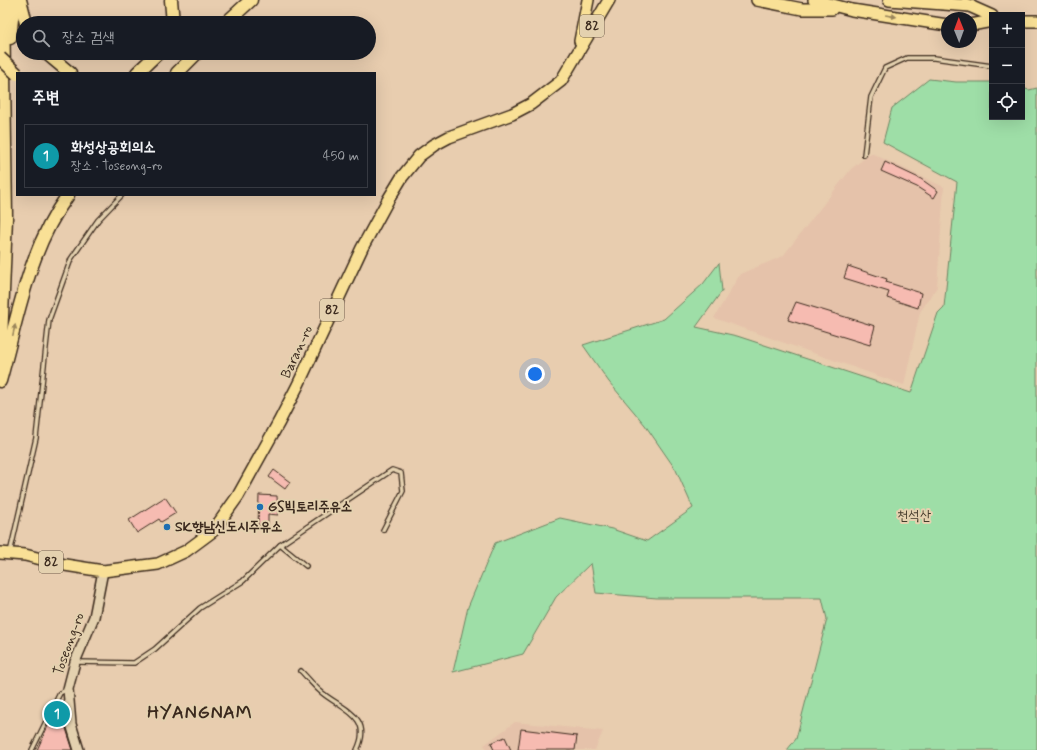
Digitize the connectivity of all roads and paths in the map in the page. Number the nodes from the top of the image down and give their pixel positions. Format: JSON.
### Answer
{"nodes":[{"id":1,"x":2,"y":0,"type":"edge"},
{"id":2,"x":14,"y":0,"type":"edge"},
{"id":3,"x":20,"y":0,"type":"edge"},
{"id":4,"x":171,"y":0,"type":"edge"},
{"id":5,"x":251,"y":0,"type":"edge"},
{"id":6,"x":588,"y":0,"type":"edge"},
{"id":7,"x":609,"y":0,"type":"edge"},
{"id":8,"x":757,"y":0,"type":"edge"},
{"id":9,"x":814,"y":0,"type":"edge"},
{"id":10,"x":890,"y":0,"type":"edge"},
{"id":11,"x":945,"y":0,"type":"edge"},
{"id":12,"x":971,"y":6,"type":"junction"},
{"id":13,"x":852,"y":10,"type":"junction"},
{"id":14,"x":989,"y":15,"type":"edge"},
{"id":15,"x":24,"y":16,"type":"edge"},
{"id":16,"x":172,"y":16,"type":"edge"},
{"id":17,"x":234,"y":16,"type":"edge"},
{"id":18,"x":1025,"y":21,"type":"edge"},
{"id":19,"x":1037,"y":21,"type":"edge"},
{"id":20,"x":989,"y":22,"type":"edge"},
{"id":21,"x":941,"y":24,"type":"edge"},
{"id":22,"x":977,"y":24,"type":"edge"},
{"id":23,"x":577,"y":54,"type":"junction"},
{"id":24,"x":0,"y":58,"type":"edge"},
{"id":25,"x":54,"y":60,"type":"edge"},
{"id":26,"x":151,"y":60,"type":"edge"},
{"id":27,"x":190,"y":60,"type":"edge"},
{"id":28,"x":989,"y":66,"type":"edge"},
{"id":29,"x":69,"y":72,"type":"edge"},
{"id":30,"x":138,"y":72,"type":"edge"},
{"id":31,"x":178,"y":72,"type":"edge"},
{"id":32,"x":16,"y":73,"type":"edge"},
{"id":33,"x":4,"y":93,"type":"junction"},
{"id":34,"x":864,"y":155,"type":"dead end"},
{"id":35,"x":67,"y":196,"type":"edge"},
{"id":36,"x":121,"y":196,"type":"edge"},
{"id":37,"x":0,"y":365,"type":"edge"},
{"id":38,"x":0,"y":381,"type":"edge"},
{"id":39,"x":383,"y":530,"type":"dead end"},
{"id":40,"x":280,"y":545,"type":"junction"},
{"id":41,"x":5,"y":554,"type":"edge"},
{"id":42,"x":306,"y":566,"type":"dead end"},
{"id":43,"x":103,"y":571,"type":"junction"},
{"id":44,"x":75,"y":662,"type":"junction"},
{"id":45,"x":301,"y":671,"type":"dead end"},
{"id":46,"x":68,"y":689,"type":"junction"},
{"id":47,"x":32,"y":750,"type":"edge"},
{"id":48,"x":79,"y":750,"type":"edge"},
{"id":49,"x":357,"y":750,"type":"edge"}],
"edges":[{"from":1,"to":33,"type":"highway"},
{"from":2,"to":33,"type":"highway"},
{"from":3,"to":15,"type":"highway"},
{"from":4,"to":16,"type":"highway"},
{"from":5,"to":17,"type":"highway"},
{"from":6,"to":23,"type":"main road","number":"82"},
{"from":7,"to":23,"type":"main road","number":"82"},
{"from":8,"to":13,"type":"main road"},
{"from":9,"to":13,"type":"main road"},
{"from":10,"to":12,"type":"main road"},
{"from":11,"to":12,"type":"main road"},
{"from":12,"to":14,"type":"main road"},
{"from":13,"to":21,"type":"main road","one_way":true},
{"from":18,"to":19,"type":"main road"},
{"from":20,"to":22,"type":"main road"},
{"from":23,"to":43,"type":"main road","name":"Baran-ro","number":"82"},
{"from":24,"to":32,"type":"highway","bridge":true},
{"from":25,"to":29,"type":"highway"},
{"from":26,"to":30,"type":"highway"},
{"from":27,"to":31,"type":"highway"},
{"from":28,"to":34,"type":"lane"},
{"from":33,"to":37,"type":"highway"},
{"from":38,"to":35,"type":"highway","one_way":true},
{"from":36,"to":41,"type":"lane"},
{"from":39,"to":40,"type":"lane"},
{"from":40,"to":42,"type":"lane"},
{"from":40,"to":44,"type":"lane"},
{"from":41,"to":43,"type":"main road","name":"Baran-ro","number":"82"},
{"from":43,"to":44,"type":"street","name":"Toseong-ro"},
{"from":44,"to":46,"type":"street","name":"Toseong-ro"},
{"from":45,"to":49,"type":"lane"},
{"from":46,"to":47,"type":"lane"},
{"from":46,"to":48,"type":"street","name":"Toseong-ro"}]}
